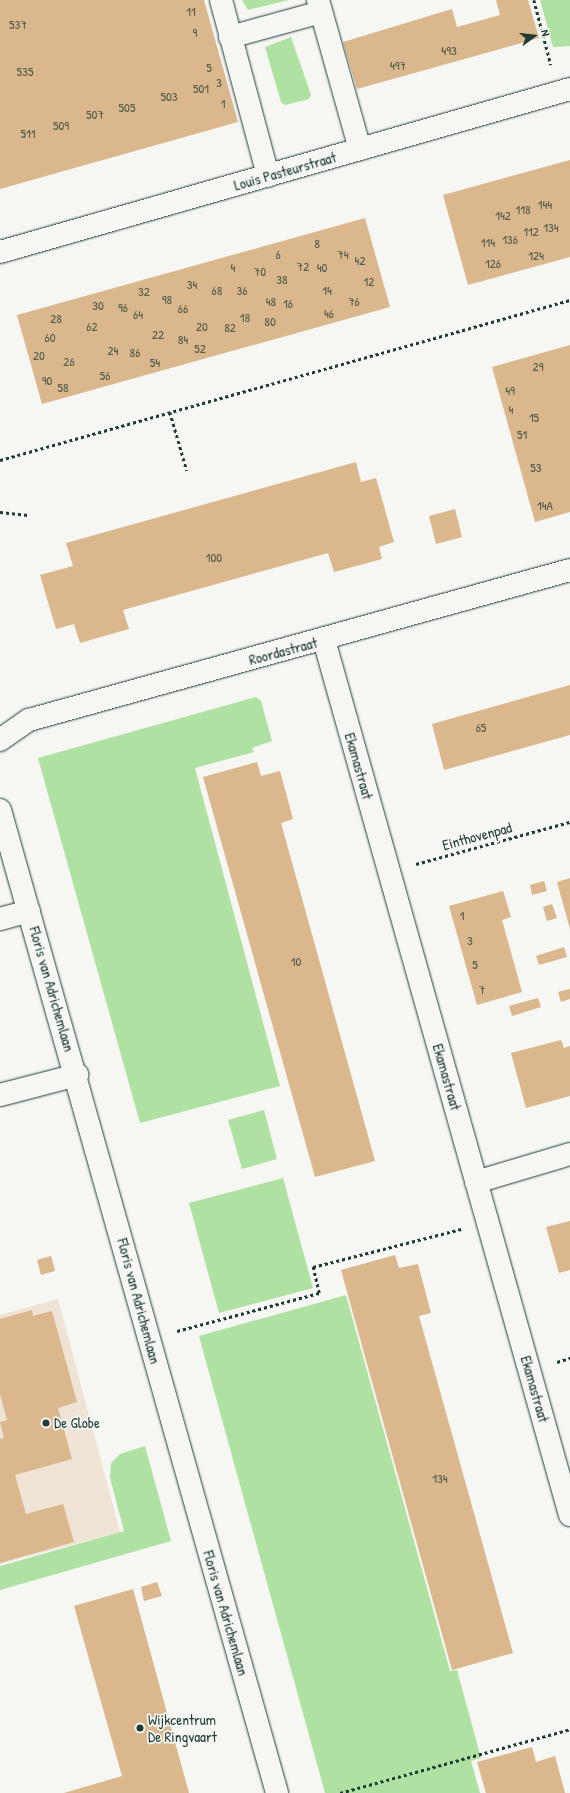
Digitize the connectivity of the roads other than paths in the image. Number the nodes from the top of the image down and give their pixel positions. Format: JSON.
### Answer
{"nodes":[{"id":1,"x":221,"y":0,"type":"edge"},
{"id":2,"x":319,"y":6,"type":"edge"},
{"id":3,"x":230,"y":37,"type":"junction"},
{"id":4,"x":564,"y":90,"type":"edge"},
{"id":5,"x":360,"y":149,"type":"junction"},
{"id":6,"x":268,"y":176,"type":"junction"},
{"id":7,"x":0,"y":252,"type":"edge"},
{"id":8,"x":570,"y":570,"type":"edge"},
{"id":9,"x":324,"y":640,"type":"junction"},
{"id":10,"x":0,"y":740,"type":"edge"},
{"id":11,"x":0,"y":810,"type":"edge"},
{"id":12,"x":29,"y":911,"type":"junction"},
{"id":13,"x":0,"y":919,"type":"edge"},
{"id":14,"x":77,"y":1075,"type":"junction"},
{"id":15,"x":0,"y":1095,"type":"edge"},
{"id":16,"x":570,"y":1154,"type":"edge"},
{"id":17,"x":476,"y":1182,"type":"junction"},
{"id":18,"x":570,"y":1515,"type":"edge"},
{"id":19,"x":277,"y":1793,"type":"edge"}],
"edges":[{"from":1,"to":3,"type":"street"},
{"from":2,"to":3,"type":"street"},
{"from":2,"to":5,"type":"street"},
{"from":3,"to":6,"type":"street"},
{"from":4,"to":5,"type":"street","name":"Louis Pasteurstraat"},
{"from":5,"to":6,"type":"street","name":"Louis Pasteurstraat"},
{"from":6,"to":7,"type":"street","name":"Louis Pasteurstraat"},
{"from":8,"to":9,"type":"street","name":"Roordastraat"},
{"from":9,"to":10,"type":"street","name":"Roordastraat"},
{"from":9,"to":17,"type":"street","name":"Ekamastraat"},
{"from":11,"to":12,"type":"street","name":"Floris van Adrichemlaan"},
{"from":12,"to":13,"type":"street"},
{"from":12,"to":14,"type":"street","name":"Floris van Adrichemlaan"},
{"from":14,"to":15,"type":"street"},
{"from":14,"to":19,"type":"street","name":"Floris van Adrichemlaan"},
{"from":16,"to":17,"type":"street"},
{"from":17,"to":18,"type":"street","name":"Ekamastraat"}]}
